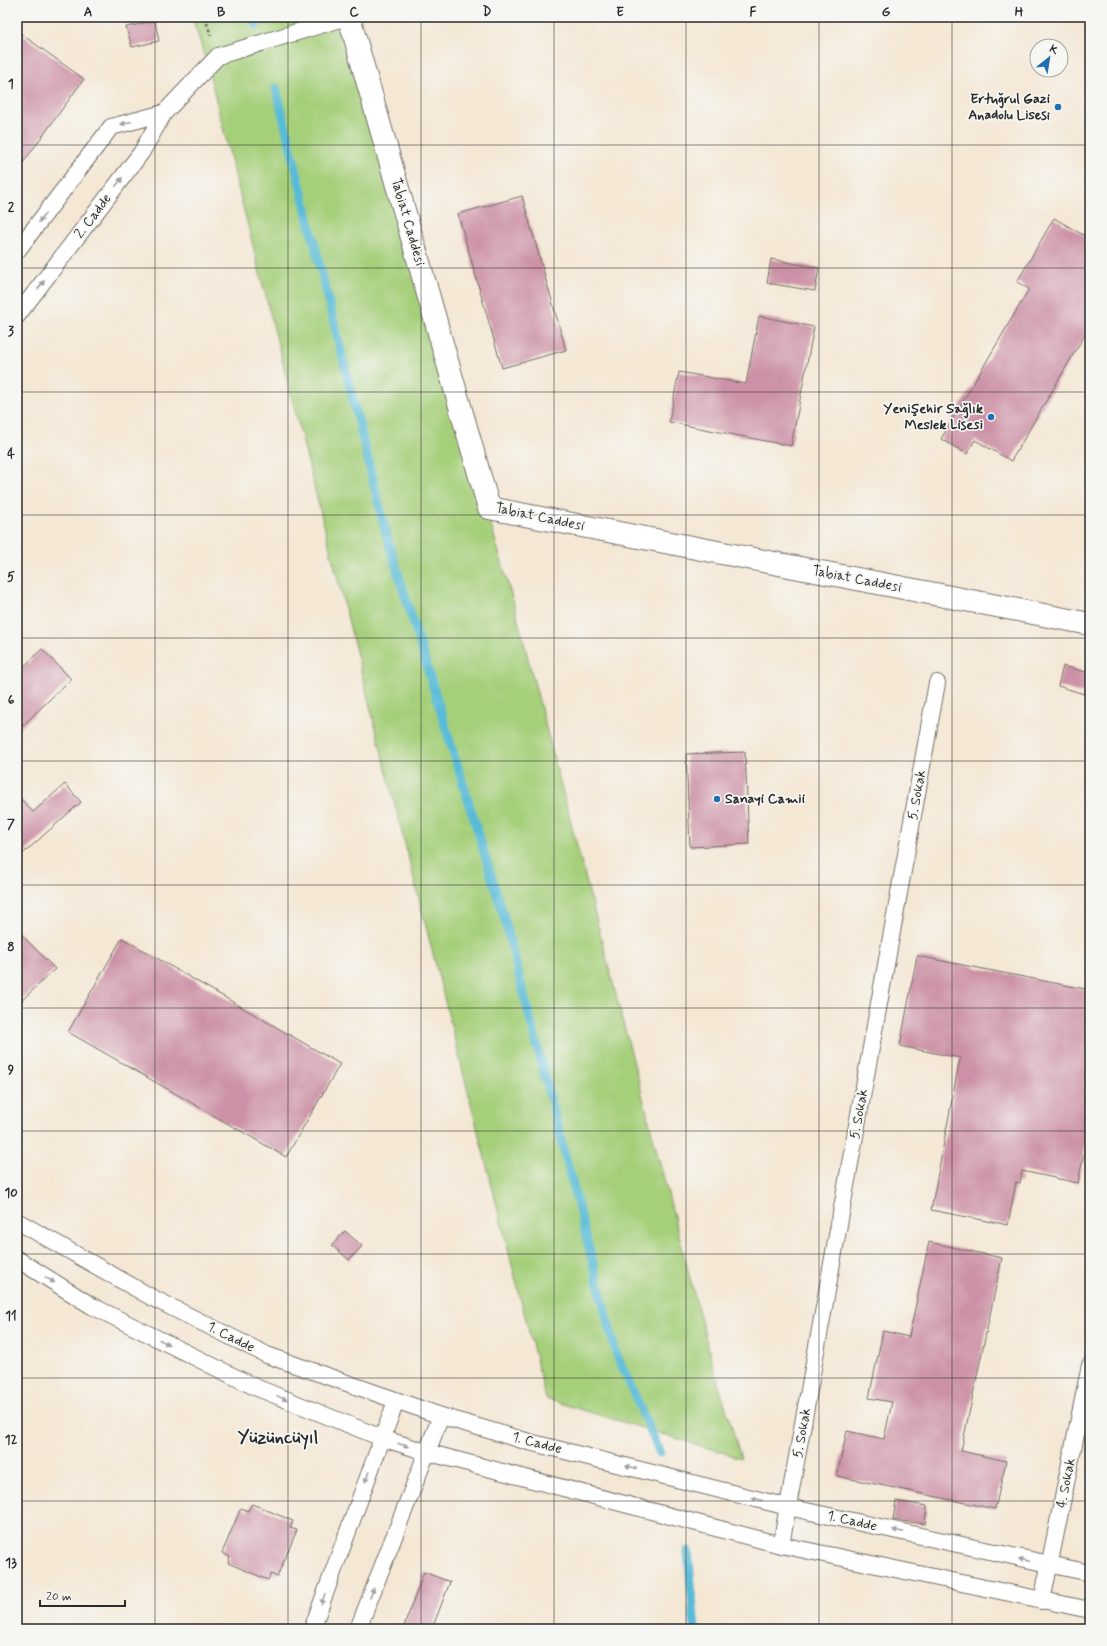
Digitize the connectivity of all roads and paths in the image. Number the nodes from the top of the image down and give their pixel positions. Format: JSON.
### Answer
{"nodes":[{"id":1,"x":348,"y":17,"type":"edge"},
{"id":2,"x":164,"y":113,"type":"junction"},
{"id":3,"x":17,"y":251,"type":"edge"},
{"id":4,"x":17,"y":316,"type":"edge"},
{"id":5,"x":1090,"y":624,"type":"edge"},
{"id":6,"x":937,"y":683,"type":"dead end"},
{"id":7,"x":17,"y":1221,"type":"edge"},
{"id":8,"x":17,"y":1260,"type":"edge"},
{"id":9,"x":1090,"y":1365,"type":"edge"},
{"id":10,"x":396,"y":1401,"type":"junction"},
{"id":11,"x":441,"y":1416,"type":"junction"},
{"id":12,"x":382,"y":1438,"type":"junction"},
{"id":13,"x":426,"y":1452,"type":"junction"},
{"id":14,"x":788,"y":1507,"type":"junction"},
{"id":15,"x":781,"y":1545,"type":"junction"},
{"id":16,"x":1049,"y":1565,"type":"junction"},
{"id":17,"x":1090,"y":1573,"type":"edge"},
{"id":18,"x":1042,"y":1601,"type":"junction"},
{"id":19,"x":1090,"y":1610,"type":"edge"},
{"id":20,"x":312,"y":1629,"type":"edge"},
{"id":21,"x":358,"y":1629,"type":"edge"}],
"edges":[{"from":1,"to":2,"type":"lane","name":"2. Cadde"},
{"from":1,"to":5,"type":"street","name":"Tabiat Caddesi"},
{"from":2,"to":3,"type":"lane","one_way":true},
{"from":4,"to":2,"type":"lane","name":"2. Cadde","one_way":true},
{"from":6,"to":14,"type":"lane","name":"5. Sokak"},
{"from":7,"to":10,"type":"lane","name":"1. Cadde"},
{"from":8,"to":12,"type":"lane","one_way":true},
{"from":9,"to":16,"type":"lane","name":"4. Sokak"},
{"from":10,"to":11,"type":"lane","name":"1. Cadde"},
{"from":10,"to":12,"type":"lane"},
{"from":11,"to":13,"type":"lane"},
{"from":14,"to":11,"type":"lane","name":"1. Cadde","one_way":true},
{"from":12,"to":13,"type":"lane","one_way":true},
{"from":12,"to":20,"type":"lane","one_way":true},
{"from":13,"to":15,"type":"lane"},
{"from":21,"to":13,"type":"lane","one_way":true},
{"from":14,"to":15,"type":"lane","name":"5. Sokak"},
{"from":16,"to":14,"type":"lane","name":"1. Cadde","one_way":true},
{"from":15,"to":18,"type":"lane"},
{"from":16,"to":17,"type":"lane","name":"1. Cadde"},
{"from":16,"to":18,"type":"lane","name":"4. Sokak"},
{"from":18,"to":19,"type":"lane"}]}
